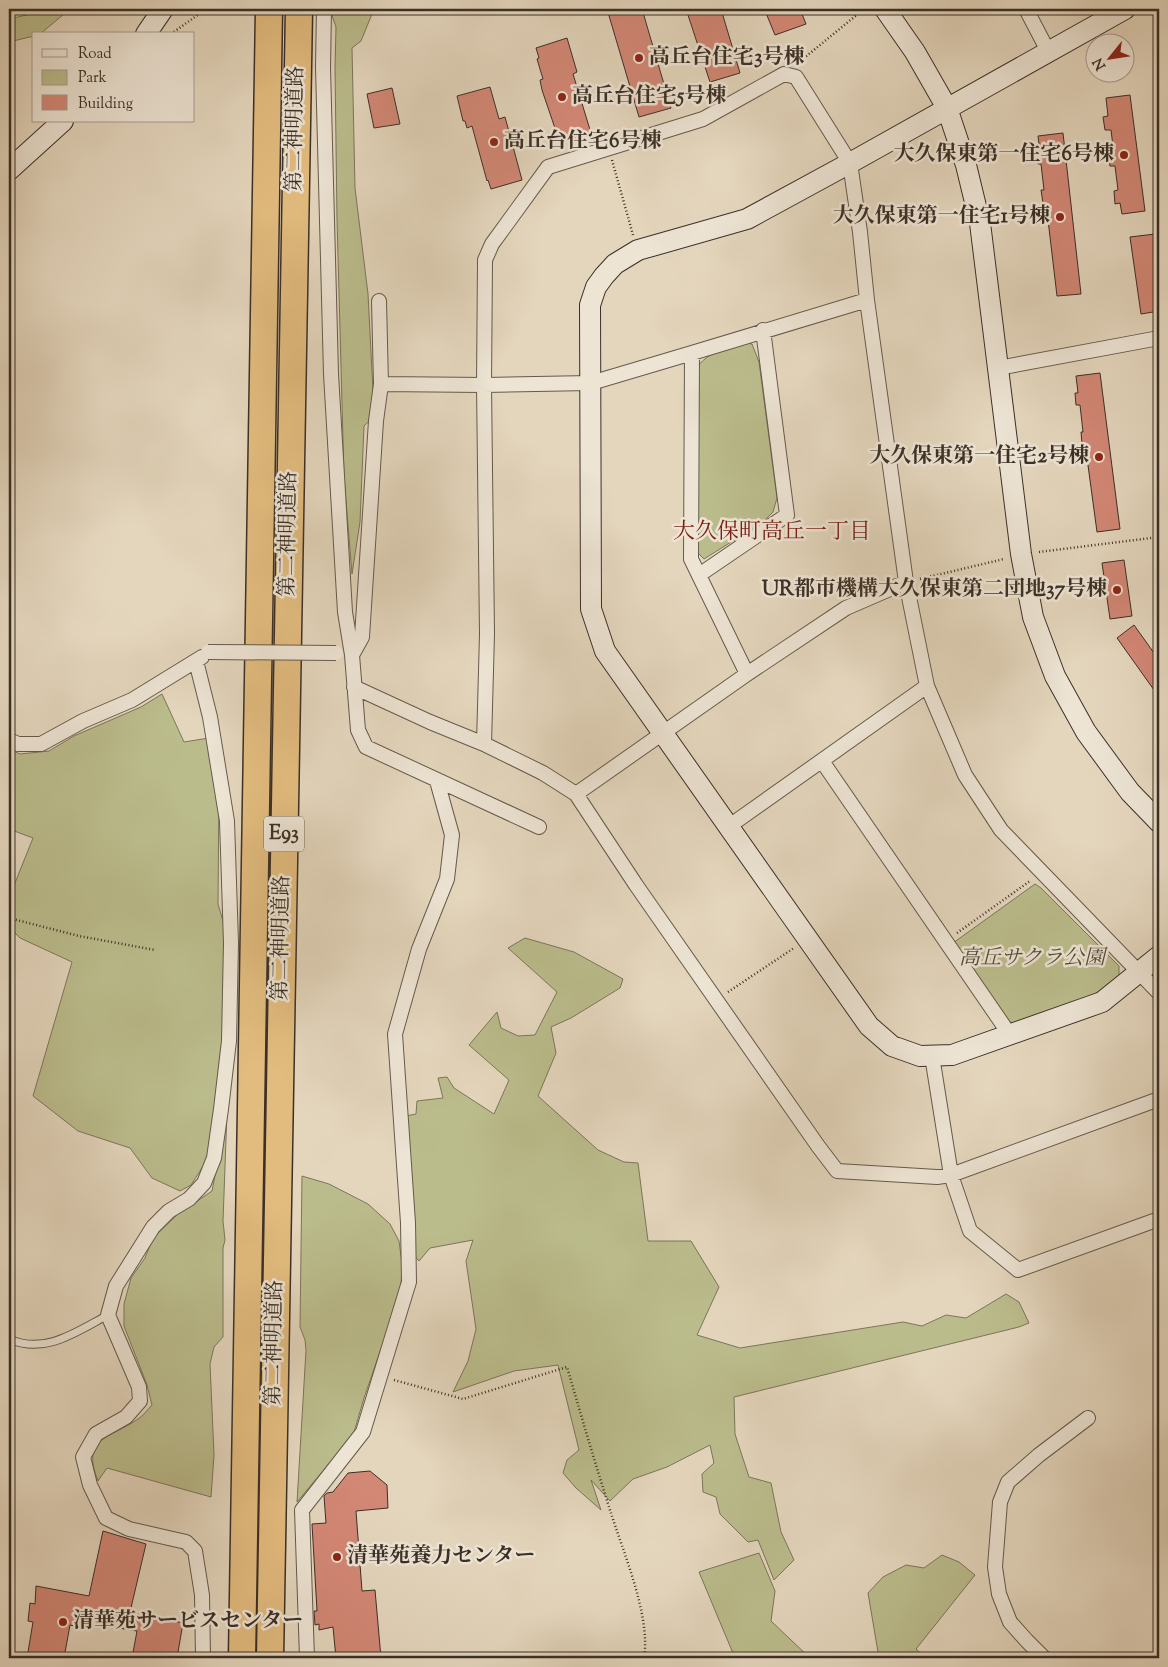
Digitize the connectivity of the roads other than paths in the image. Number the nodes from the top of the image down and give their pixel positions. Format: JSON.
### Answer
{"nodes":[{"id":1,"x":163,"y":9,"type":"edge"},
{"id":2,"x":269,"y":9,"type":"edge"},
{"id":3,"x":298,"y":9,"type":"edge"},
{"id":4,"x":324,"y":9,"type":"edge"},
{"id":5,"x":885,"y":9,"type":"edge"},
{"id":6,"x":1026,"y":9,"type":"edge"},
{"id":7,"x":1125,"y":9,"type":"edge"},
{"id":8,"x":147,"y":32,"type":"edge"},
{"id":9,"x":1048,"y":51,"type":"junction"},
{"id":10,"x":947,"y":108,"type":"junction"},
{"id":11,"x":63,"y":122,"type":"edge"},
{"id":12,"x":850,"y":163,"type":"junction"},
{"id":13,"x":9,"y":170,"type":"edge"},
{"id":14,"x":867,"y":300,"type":"junction"},
{"id":15,"x":379,"y":301,"type":"dead end"},
{"id":16,"x":762,"y":330,"type":"junction"},
{"id":17,"x":1159,"y":338,"type":"edge"},
{"id":18,"x":692,"y":353,"type":"junction"},
{"id":19,"x":998,"y":368,"type":"junction"},
{"id":20,"x":591,"y":383,"type":"junction"},
{"id":21,"x":381,"y":384,"type":"junction"},
{"id":22,"x":484,"y":385,"type":"junction"},
{"id":23,"x":699,"y":575,"type":"junction"},
{"id":24,"x":906,"y":582,"type":"junction"},
{"id":25,"x":352,"y":655,"type":"junction"},
{"id":26,"x":196,"y":660,"type":"junction"},
{"id":27,"x":747,"y":674,"type":"junction"},
{"id":28,"x":927,"y":686,"type":"junction"},
{"id":29,"x":354,"y":687,"type":"junction"},
{"id":30,"x":663,"y":734,"type":"junction"},
{"id":31,"x":9,"y":740,"type":"edge"},
{"id":32,"x":484,"y":744,"type":"junction"},
{"id":33,"x":822,"y":762,"type":"junction"},
{"id":34,"x":437,"y":781,"type":"junction"},
{"id":35,"x":576,"y":794,"type":"junction"},
{"id":36,"x":1159,"y":822,"type":"edge"},
{"id":37,"x":539,"y":827,"type":"dead end"},
{"id":38,"x":728,"y":827,"type":"junction"},
{"id":39,"x":1159,"y":956,"type":"edge"},
{"id":40,"x":1139,"y":972,"type":"junction"},
{"id":41,"x":1159,"y":993,"type":"edge"},
{"id":42,"x":1010,"y":1035,"type":"junction"},
{"id":43,"x":932,"y":1056,"type":"junction"},
{"id":44,"x":1159,"y":1099,"type":"edge"},
{"id":45,"x":951,"y":1175,"type":"junction"},
{"id":46,"x":1159,"y":1218,"type":"edge"},
{"id":47,"x":108,"y":1315,"type":"junction"},
{"id":48,"x":9,"y":1339,"type":"edge"},
{"id":49,"x":1088,"y":1418,"type":"dead end"},
{"id":50,"x":203,"y":1658,"type":"edge"},
{"id":51,"x":242,"y":1658,"type":"edge"},
{"id":52,"x":270,"y":1658,"type":"edge"},
{"id":53,"x":307,"y":1658,"type":"edge"},
{"id":54,"x":1044,"y":1658,"type":"edge"}],
"edges":[{"from":1,"to":8,"type":"street"},
{"from":2,"to":51,"type":"highway","name":"第二神明道路","number":"E93"},
{"from":3,"to":52,"type":"highway","name":"第二神明道路","number":"E93"},
{"from":4,"to":25,"type":"street"},
{"from":5,"to":10,"type":"street"},
{"from":6,"to":9,"type":"street"},
{"from":7,"to":9,"type":"street"},
{"from":9,"to":10,"type":"street"},
{"from":10,"to":12,"type":"street"},
{"from":10,"to":19,"type":"street"},
{"from":11,"to":13,"type":"street"},
{"from":12,"to":14,"type":"street"},
{"from":12,"to":20,"type":"street"},
{"from":12,"to":22,"type":"street"},
{"from":14,"to":16,"type":"street"},
{"from":14,"to":24,"type":"street"},
{"from":15,"to":21,"type":"street"},
{"from":16,"to":18,"type":"street"},
{"from":16,"to":23,"type":"street"},
{"from":17,"to":19,"type":"street"},
{"from":18,"to":20,"type":"street"},
{"from":18,"to":23,"type":"street"},
{"from":19,"to":36,"type":"street"},
{"from":20,"to":22,"type":"street"},
{"from":20,"to":30,"type":"street"},
{"from":21,"to":22,"type":"street"},
{"from":21,"to":25,"type":"street"},
{"from":22,"to":32,"type":"street"},
{"from":23,"to":27,"type":"street"},
{"from":24,"to":27,"type":"street"},
{"from":24,"to":28,"type":"street"},
{"from":25,"to":26,"type":"street","bridge":true},
{"from":25,"to":29,"type":"street"},
{"from":26,"to":31,"type":"street"},
{"from":26,"to":47,"type":"street"},
{"from":27,"to":30,"type":"street"},
{"from":28,"to":33,"type":"street"},
{"from":28,"to":40,"type":"street"},
{"from":29,"to":32,"type":"street"},
{"from":29,"to":34,"type":"street"},
{"from":30,"to":35,"type":"street"},
{"from":30,"to":38,"type":"street"},
{"from":32,"to":35,"type":"street"},
{"from":33,"to":38,"type":"street"},
{"from":33,"to":42,"type":"street"},
{"from":34,"to":37,"type":"street"},
{"from":34,"to":53,"type":"street"},
{"from":35,"to":45,"type":"street"},
{"from":38,"to":43,"type":"street"},
{"from":39,"to":40,"type":"street"},
{"from":40,"to":41,"type":"street"},
{"from":40,"to":42,"type":"street"},
{"from":42,"to":43,"type":"street"},
{"from":43,"to":45,"type":"street"},
{"from":44,"to":45,"type":"street"},
{"from":45,"to":46,"type":"street"},
{"from":47,"to":48,"type":"lane"},
{"from":47,"to":50,"type":"street"},
{"from":49,"to":54,"type":"street"}]}
